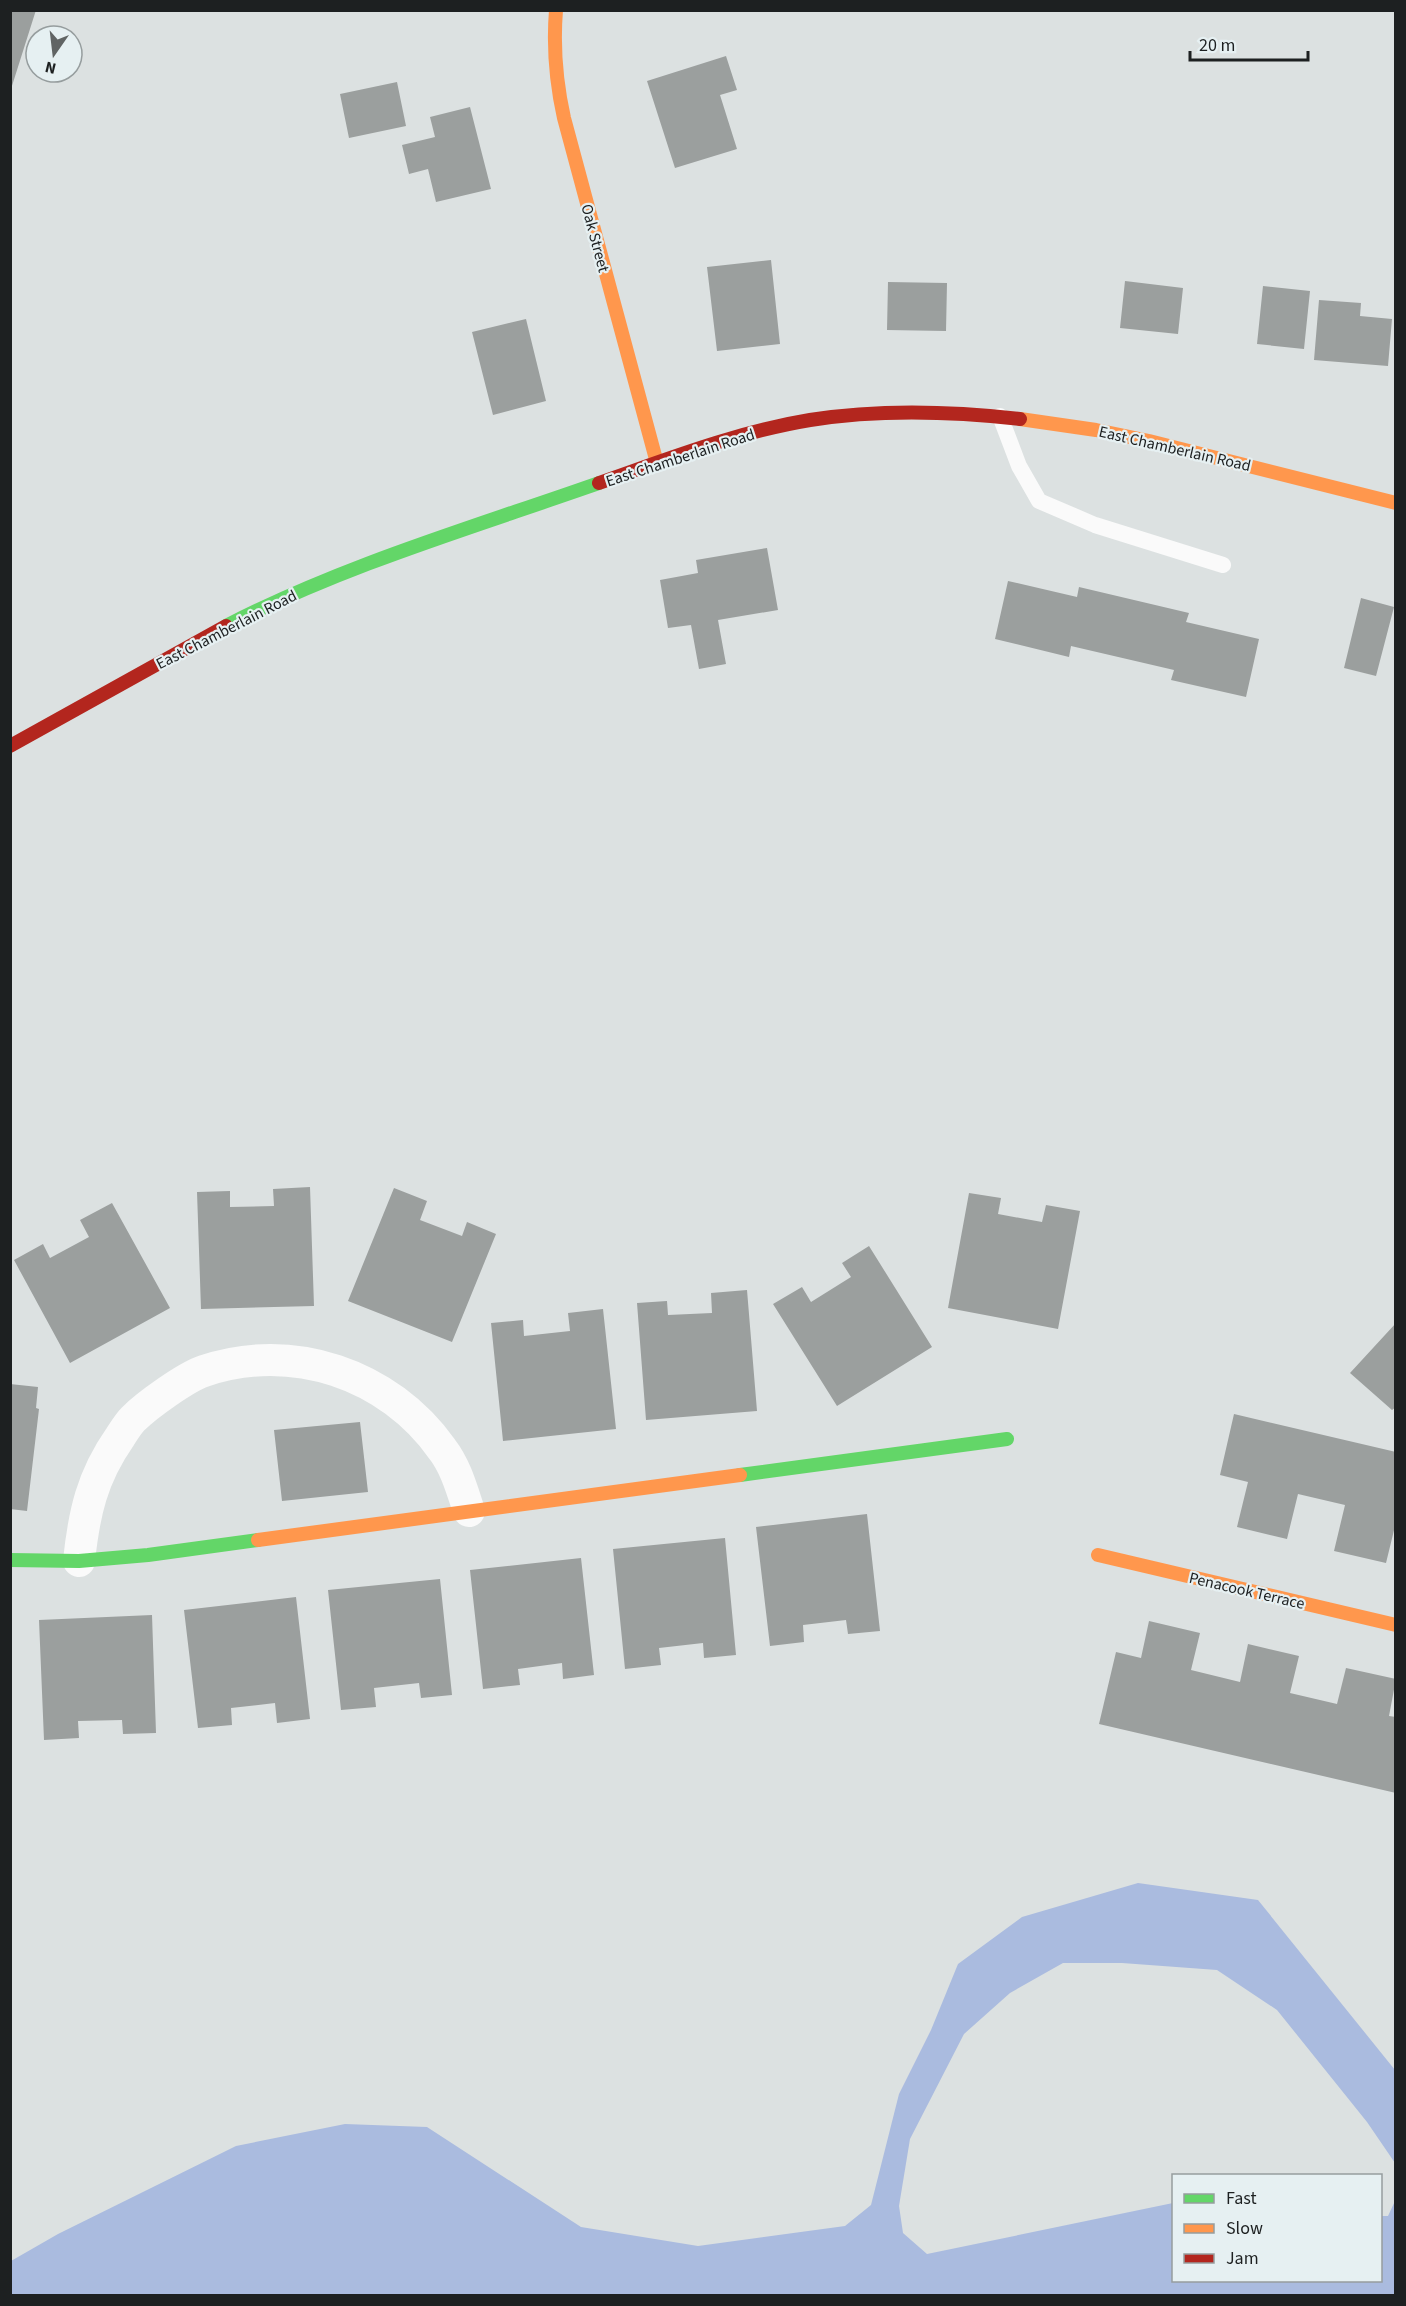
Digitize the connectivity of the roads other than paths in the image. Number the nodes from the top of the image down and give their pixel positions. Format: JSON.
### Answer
{"nodes":[{"id":1,"x":556,"y":10,"type":"edge"},
{"id":2,"x":1000,"y":416,"type":"junction"},
{"id":3,"x":657,"y":463,"type":"junction"},
{"id":4,"x":1395,"y":503,"type":"edge"},
{"id":5,"x":1223,"y":565,"type":"dead end"},
{"id":6,"x":10,"y":747,"type":"edge"},
{"id":7,"x":1007,"y":1439,"type":"dead end"},
{"id":8,"x":469,"y":1511,"type":"junction"},
{"id":9,"x":1098,"y":1555,"type":"dead end"},
{"id":10,"x":10,"y":1560,"type":"edge"},
{"id":11,"x":79,"y":1561,"type":"junction"},
{"id":12,"x":1395,"y":1625,"type":"edge"}],
"edges":[{"from":1,"to":3,"type":"street","name":"Oak Street"},
{"from":2,"to":3,"type":"street","name":"East Chamberlain Road"},
{"from":2,"to":4,"type":"street","name":"East Chamberlain Road"},
{"from":2,"to":5,"type":"lane"},
{"from":3,"to":6,"type":"street","name":"East Chamberlain Road"},
{"from":7,"to":8,"type":"street"},
{"from":8,"to":11,"type":"street"},
{"from":8,"to":11,"type":"street"},
{"from":9,"to":12,"type":"street","name":"Penacook Terrace"},
{"from":10,"to":11,"type":"street"}]}
